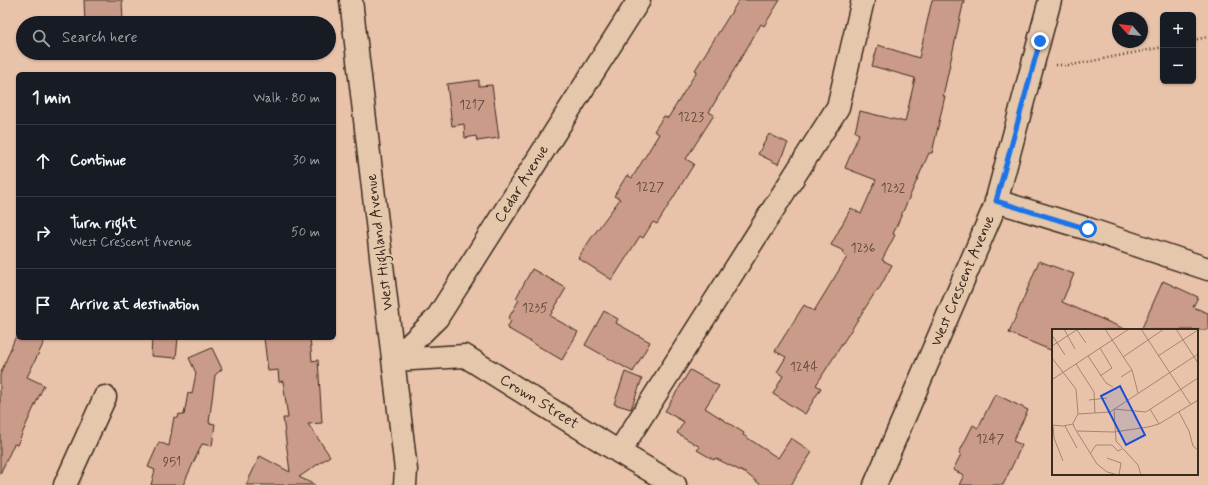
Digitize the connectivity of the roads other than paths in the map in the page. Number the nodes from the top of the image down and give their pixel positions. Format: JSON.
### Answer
{"nodes":[{"id":1,"x":351,"y":0,"type":"edge"},
{"id":2,"x":640,"y":0,"type":"edge"},
{"id":3,"x":863,"y":0,"type":"edge"},
{"id":4,"x":1050,"y":0,"type":"edge"},
{"id":5,"x":996,"y":201,"type":"junction"},
{"id":6,"x":1208,"y":269,"type":"edge"},
{"id":7,"x":394,"y":360,"type":"junction"},
{"id":8,"x":105,"y":397,"type":"dead end"},
{"id":9,"x":619,"y":452,"type":"junction"},
{"id":10,"x":65,"y":485,"type":"edge"},
{"id":11,"x":405,"y":485,"type":"edge"},
{"id":12,"x":675,"y":485,"type":"edge"},
{"id":13,"x":875,"y":485,"type":"edge"}],
"edges":[{"from":1,"to":7,"type":"street","name":"West Highland Avenue"},
{"from":2,"to":7,"type":"street","name":"Cedar Avenue"},
{"from":3,"to":9,"type":"street"},
{"from":4,"to":5,"type":"street","name":"West Crescent Avenue"},
{"from":5,"to":6,"type":"street"},
{"from":5,"to":13,"type":"street","name":"West Crescent Avenue"},
{"from":7,"to":9,"type":"street","name":"Crown Street"},
{"from":7,"to":11,"type":"street","name":"West Highland Avenue"},
{"from":8,"to":10,"type":"street"},
{"from":9,"to":12,"type":"street","name":"Crown Street"}]}
